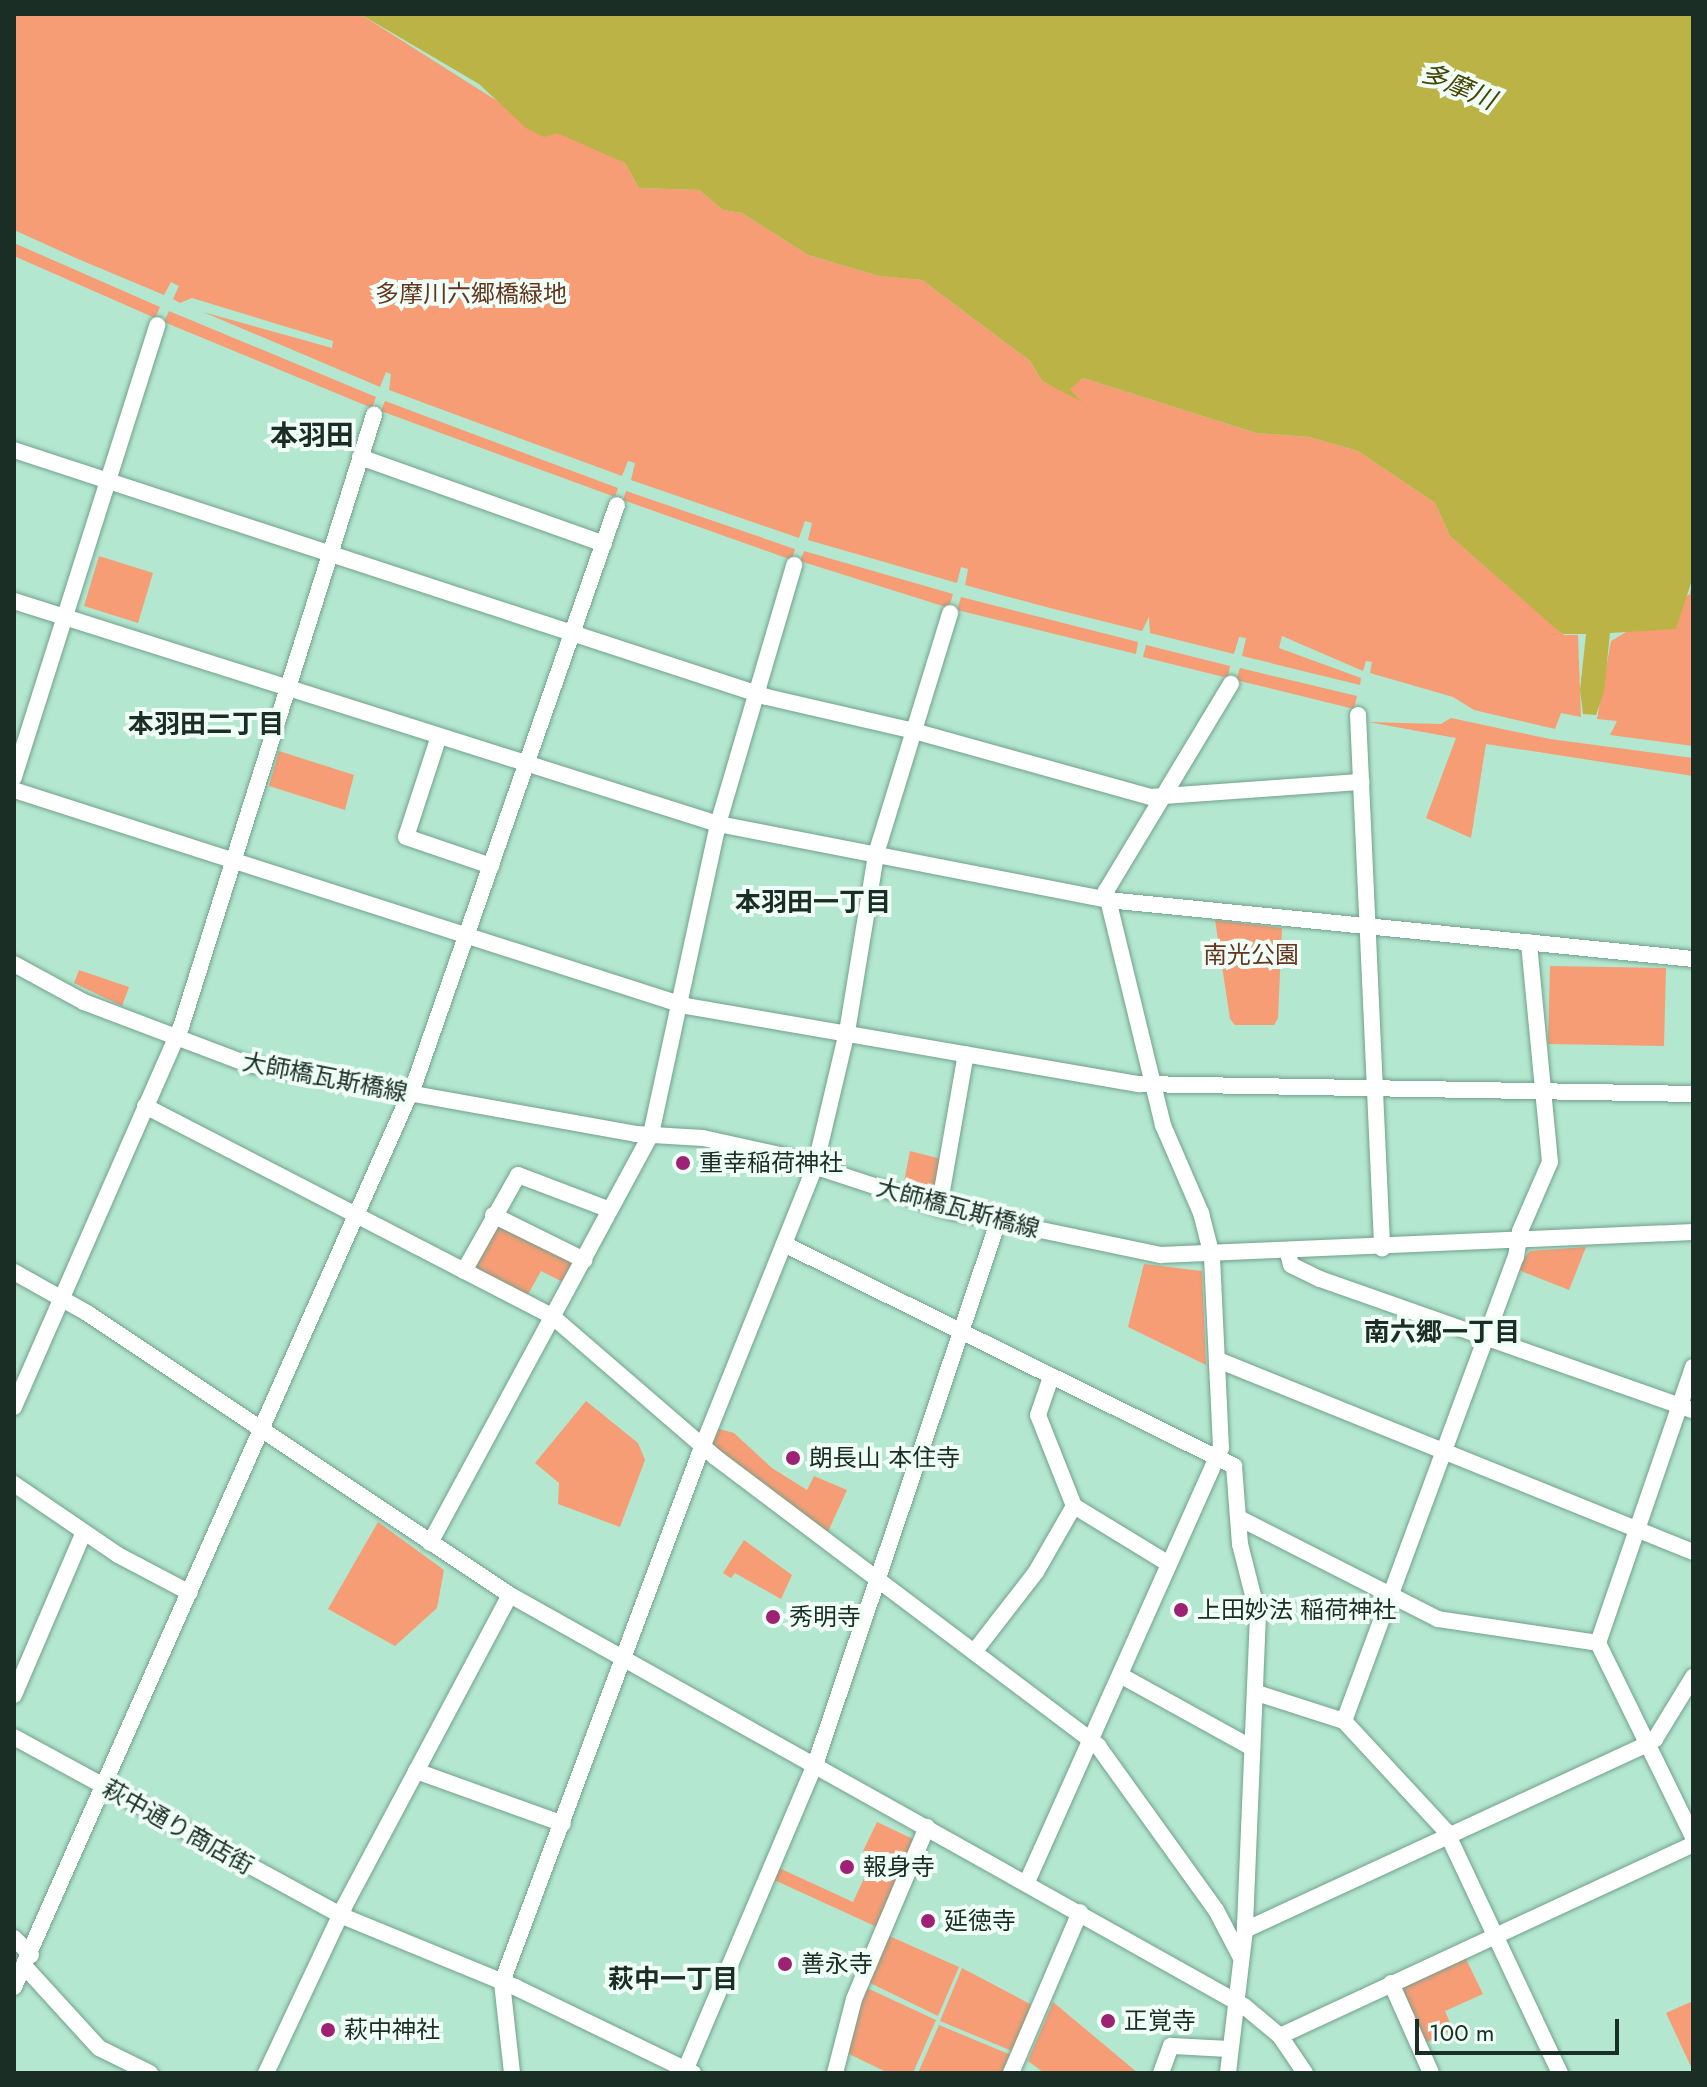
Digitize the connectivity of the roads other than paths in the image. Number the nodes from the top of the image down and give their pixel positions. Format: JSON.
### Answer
{"nodes":[{"id":1,"x":157,"y":325,"type":"dead end"},
{"id":2,"x":374,"y":415,"type":"dead end"},
{"id":3,"x":14,"y":450,"type":"edge"},
{"id":4,"x":360,"y":457,"type":"junction"},
{"id":5,"x":107,"y":480,"type":"junction"},
{"id":6,"x":617,"y":505,"type":"dead end"},
{"id":7,"x":604,"y":544,"type":"junction"},
{"id":8,"x":330,"y":554,"type":"junction"},
{"id":9,"x":794,"y":565,"type":"dead end"},
{"id":10,"x":14,"y":601,"type":"edge"},
{"id":11,"x":950,"y":613,"type":"dead end"},
{"id":12,"x":65,"y":617,"type":"junction"},
{"id":13,"x":572,"y":636,"type":"junction"},
{"id":14,"x":1231,"y":684,"type":"dead end"},
{"id":15,"x":287,"y":688,"type":"junction"},
{"id":16,"x":757,"y":693,"type":"junction"},
{"id":17,"x":1358,"y":715,"type":"dead end"},
{"id":18,"x":914,"y":731,"type":"junction"},
{"id":19,"x":439,"y":736,"type":"junction"},
{"id":20,"x":526,"y":764,"type":"junction"},
{"id":21,"x":14,"y":777,"type":"edge"},
{"id":22,"x":1361,"y":782,"type":"junction"},
{"id":23,"x":14,"y":790,"type":"edge"},
{"id":24,"x":1162,"y":799,"type":"junction"},
{"id":25,"x":718,"y":824,"type":"junction"},
{"id":26,"x":876,"y":854,"type":"junction"},
{"id":27,"x":233,"y":861,"type":"junction"},
{"id":28,"x":491,"y":866,"type":"junction"},
{"id":29,"x":1108,"y":900,"type":"junction"},
{"id":30,"x":1368,"y":928,"type":"junction"},
{"id":31,"x":466,"y":935,"type":"junction"},
{"id":32,"x":1529,"y":942,"type":"junction"},
{"id":33,"x":1693,"y":959,"type":"edge"},
{"id":34,"x":14,"y":964,"type":"edge"},
{"id":35,"x":677,"y":1003,"type":"junction"},
{"id":36,"x":847,"y":1032,"type":"junction"},
{"id":37,"x":176,"y":1039,"type":"junction"},
{"id":38,"x":966,"y":1054,"type":"junction"},
{"id":39,"x":1154,"y":1084,"type":"junction"},
{"id":40,"x":1374,"y":1086,"type":"junction"},
{"id":41,"x":1543,"y":1091,"type":"junction"},
{"id":42,"x":410,"y":1094,"type":"junction"},
{"id":43,"x":1693,"y":1094,"type":"edge"},
{"id":44,"x":145,"y":1106,"type":"junction"},
{"id":45,"x":651,"y":1134,"type":"junction"},
{"id":46,"x":815,"y":1167,"type":"junction"},
{"id":47,"x":939,"y":1208,"type":"junction"},
{"id":48,"x":610,"y":1210,"type":"junction"},
{"id":49,"x":493,"y":1215,"type":"junction"},
{"id":50,"x":355,"y":1218,"type":"junction"},
{"id":51,"x":998,"y":1222,"type":"junction"},
{"id":52,"x":1693,"y":1232,"type":"edge"},
{"id":53,"x":1517,"y":1243,"type":"junction"},
{"id":54,"x":784,"y":1244,"type":"junction"},
{"id":55,"x":1382,"y":1249,"type":"junction"},
{"id":56,"x":1288,"y":1253,"type":"junction"},
{"id":57,"x":1212,"y":1256,"type":"junction"},
{"id":58,"x":584,"y":1260,"type":"junction"},
{"id":59,"x":464,"y":1271,"type":"junction"},
{"id":60,"x":14,"y":1272,"type":"edge"},
{"id":61,"x":61,"y":1297,"type":"junction"},
{"id":62,"x":553,"y":1317,"type":"junction"},
{"id":63,"x":961,"y":1334,"type":"junction"},
{"id":64,"x":1485,"y":1338,"type":"junction"},
{"id":65,"x":1218,"y":1360,"type":"junction"},
{"id":66,"x":1693,"y":1367,"type":"edge"},
{"id":67,"x":1051,"y":1377,"type":"junction"},
{"id":68,"x":14,"y":1407,"type":"edge"},
{"id":69,"x":1686,"y":1407,"type":"edge"},
{"id":70,"x":262,"y":1431,"type":"junction"},
{"id":71,"x":702,"y":1446,"type":"junction"},
{"id":72,"x":1442,"y":1453,"type":"junction"},
{"id":73,"x":1217,"y":1458,"type":"junction"},
{"id":74,"x":14,"y":1484,"type":"edge"},
{"id":75,"x":1074,"y":1506,"type":"junction"},
{"id":76,"x":1239,"y":1518,"type":"junction"},
{"id":77,"x":1637,"y":1527,"type":"junction"},
{"id":78,"x":84,"y":1532,"type":"junction"},
{"id":79,"x":430,"y":1543,"type":"junction"},
{"id":80,"x":1693,"y":1552,"type":"edge"},
{"id":81,"x":1169,"y":1564,"type":"junction"},
{"id":82,"x":878,"y":1577,"type":"junction"},
{"id":83,"x":190,"y":1593,"type":"junction"},
{"id":84,"x":510,"y":1595,"type":"junction"},
{"id":85,"x":1390,"y":1595,"type":"junction"},
{"id":86,"x":1598,"y":1643,"type":"junction"},
{"id":87,"x":974,"y":1652,"type":"junction"},
{"id":88,"x":624,"y":1660,"type":"junction"},
{"id":89,"x":1120,"y":1675,"type":"junction"},
{"id":90,"x":1693,"y":1677,"type":"edge"},
{"id":91,"x":1257,"y":1693,"type":"junction"},
{"id":92,"x":14,"y":1695,"type":"edge"},
{"id":93,"x":1344,"y":1721,"type":"junction"},
{"id":94,"x":14,"y":1737,"type":"edge"},
{"id":95,"x":1091,"y":1741,"type":"junction"},
{"id":96,"x":1645,"y":1745,"type":"junction"},
{"id":97,"x":1252,"y":1748,"type":"junction"},
{"id":98,"x":815,"y":1765,"type":"junction"},
{"id":99,"x":416,"y":1771,"type":"junction"},
{"id":100,"x":103,"y":1793,"type":"junction"},
{"id":101,"x":563,"y":1824,"type":"junction"},
{"id":102,"x":927,"y":1827,"type":"junction"},
{"id":103,"x":1449,"y":1836,"type":"junction"},
{"id":104,"x":1693,"y":1837,"type":"edge"},
{"id":105,"x":1693,"y":1844,"type":"edge"},
{"id":106,"x":1027,"y":1882,"type":"junction"},
{"id":107,"x":1080,"y":1912,"type":"junction"},
{"id":108,"x":342,"y":1916,"type":"junction"},
{"id":109,"x":1245,"y":1930,"type":"junction"},
{"id":110,"x":1496,"y":1935,"type":"junction"},
{"id":111,"x":14,"y":1938,"type":"edge"},
{"id":112,"x":1240,"y":1956,"type":"junction"},
{"id":113,"x":29,"y":1961,"type":"junction"},
{"id":114,"x":502,"y":1982,"type":"junction"},
{"id":115,"x":1391,"y":1983,"type":"junction"},
{"id":116,"x":14,"y":1987,"type":"edge"},
{"id":117,"x":1234,"y":2000,"type":"junction"},
{"id":118,"x":1280,"y":2036,"type":"junction"},
{"id":119,"x":1230,"y":2049,"type":"junction"},
{"id":120,"x":688,"y":2072,"type":"edge"},
{"id":121,"x":150,"y":2073,"type":"edge"},
{"id":122,"x":266,"y":2073,"type":"edge"},
{"id":123,"x":512,"y":2073,"type":"edge"},
{"id":124,"x":835,"y":2073,"type":"edge"},
{"id":125,"x":1011,"y":2073,"type":"edge"},
{"id":126,"x":1161,"y":2073,"type":"edge"},
{"id":127,"x":1228,"y":2073,"type":"edge"},
{"id":128,"x":1305,"y":2073,"type":"edge"},
{"id":129,"x":1431,"y":2073,"type":"edge"},
{"id":130,"x":1560,"y":2073,"type":"edge"}],
"edges":[{"from":1,"to":5,"type":"street"},
{"from":2,"to":4,"type":"street"},
{"from":3,"to":5,"type":"street"},
{"from":4,"to":7,"type":"street"},
{"from":4,"to":8,"type":"street"},
{"from":5,"to":8,"type":"street"},
{"from":5,"to":12,"type":"street"},
{"from":6,"to":7,"type":"street"},
{"from":7,"to":13,"type":"street"},
{"from":8,"to":13,"type":"street"},
{"from":8,"to":15,"type":"street"},
{"from":9,"to":16,"type":"street"},
{"from":10,"to":12,"type":"street"},
{"from":11,"to":18,"type":"street"},
{"from":12,"to":15,"type":"street"},
{"from":12,"to":21,"type":"street"},
{"from":13,"to":16,"type":"street"},
{"from":13,"to":20,"type":"street"},
{"from":14,"to":24,"type":"street"},
{"from":15,"to":19,"type":"street"},
{"from":15,"to":27,"type":"street"},
{"from":16,"to":18,"type":"street"},
{"from":16,"to":25,"type":"street"},
{"from":17,"to":22,"type":"street"},
{"from":18,"to":24,"type":"street"},
{"from":18,"to":26,"type":"street"},
{"from":19,"to":20,"type":"street"},
{"from":19,"to":28,"type":"street"},
{"from":20,"to":25,"type":"street"},
{"from":20,"to":28,"type":"street"},
{"from":22,"to":24,"type":"street"},
{"from":22,"to":30,"type":"street"},
{"from":23,"to":27,"type":"street"},
{"from":24,"to":29,"type":"street"},
{"from":25,"to":26,"type":"street"},
{"from":25,"to":35,"type":"street"},
{"from":26,"to":29,"type":"street"},
{"from":26,"to":36,"type":"street"},
{"from":27,"to":31,"type":"street"},
{"from":27,"to":37,"type":"street"},
{"from":28,"to":31,"type":"street"},
{"from":29,"to":30,"type":"street"},
{"from":29,"to":39,"type":"street"},
{"from":30,"to":32,"type":"street"},
{"from":30,"to":40,"type":"street"},
{"from":31,"to":35,"type":"street"},
{"from":31,"to":42,"type":"street"},
{"from":32,"to":33,"type":"street"},
{"from":32,"to":41,"type":"street"},
{"from":34,"to":37,"type":"street","name":"大師橋瓦斯橋線"},
{"from":35,"to":36,"type":"street"},
{"from":35,"to":45,"type":"street"},
{"from":36,"to":38,"type":"street"},
{"from":36,"to":46,"type":"street"},
{"from":37,"to":42,"type":"street","name":"大師橋瓦斯橋線"},
{"from":37,"to":44,"type":"street"},
{"from":38,"to":39,"type":"street"},
{"from":38,"to":47,"type":"street"},
{"from":39,"to":40,"type":"street"},
{"from":39,"to":57,"type":"street"},
{"from":40,"to":41,"type":"street"},
{"from":40,"to":55,"type":"street"},
{"from":41,"to":43,"type":"street"},
{"from":41,"to":53,"type":"street"},
{"from":42,"to":45,"type":"street","name":"大師橋瓦斯橋線"},
{"from":42,"to":50,"type":"street"},
{"from":44,"to":50,"type":"street"},
{"from":44,"to":61,"type":"street"},
{"from":45,"to":46,"type":"street","name":"大師橋瓦斯橋線"},
{"from":45,"to":48,"type":"street"},
{"from":46,"to":47,"type":"street","name":"大師橋瓦斯橋線"},
{"from":46,"to":54,"type":"street"},
{"from":47,"to":51,"type":"street","name":"大師橋瓦斯橋線"},
{"from":48,"to":49,"type":"street"},
{"from":48,"to":58,"type":"street"},
{"from":49,"to":58,"type":"street"},
{"from":49,"to":59,"type":"street"},
{"from":50,"to":59,"type":"street"},
{"from":50,"to":70,"type":"street"},
{"from":51,"to":57,"type":"street","name":"大師橋瓦斯橋線"},
{"from":51,"to":63,"type":"street"},
{"from":52,"to":53,"type":"street","name":"大師橋瓦斯橋線"},
{"from":53,"to":55,"type":"street","name":"大師橋瓦斯橋線"},
{"from":53,"to":64,"type":"street"},
{"from":54,"to":63,"type":"street"},
{"from":54,"to":71,"type":"street"},
{"from":55,"to":56,"type":"street","name":"大師橋瓦斯橋線"},
{"from":56,"to":57,"type":"street","name":"大師橋瓦斯橋線"},
{"from":56,"to":64,"type":"street"},
{"from":57,"to":65,"type":"street"},
{"from":58,"to":62,"type":"street"},
{"from":59,"to":62,"type":"street"},
{"from":60,"to":61,"type":"street"},
{"from":61,"to":68,"type":"street"},
{"from":61,"to":70,"type":"street"},
{"from":62,"to":71,"type":"street"},
{"from":62,"to":79,"type":"street"},
{"from":63,"to":67,"type":"street"},
{"from":63,"to":82,"type":"street"},
{"from":64,"to":69,"type":"street"},
{"from":64,"to":72,"type":"street"},
{"from":65,"to":72,"type":"street"},
{"from":65,"to":73,"type":"street"},
{"from":66,"to":69,"type":"street"},
{"from":67,"to":73,"type":"street"},
{"from":67,"to":75,"type":"street"},
{"from":69,"to":77,"type":"street"},
{"from":70,"to":79,"type":"street"},
{"from":70,"to":83,"type":"street"},
{"from":71,"to":82,"type":"street"},
{"from":71,"to":88,"type":"street"},
{"from":72,"to":77,"type":"street"},
{"from":72,"to":85,"type":"street"},
{"from":73,"to":76,"type":"street"},
{"from":73,"to":81,"type":"street"},
{"from":74,"to":78,"type":"street"},
{"from":75,"to":81,"type":"street"},
{"from":75,"to":87,"type":"street"},
{"from":76,"to":85,"type":"street"},
{"from":76,"to":91,"type":"street"},
{"from":77,"to":80,"type":"street"},
{"from":77,"to":86,"type":"street"},
{"from":78,"to":83,"type":"street"},
{"from":78,"to":92,"type":"street"},
{"from":79,"to":84,"type":"street"},
{"from":81,"to":89,"type":"street"},
{"from":82,"to":87,"type":"street"},
{"from":82,"to":98,"type":"street"},
{"from":83,"to":100,"type":"street"},
{"from":84,"to":88,"type":"street"},
{"from":84,"to":99,"type":"street"},
{"from":85,"to":86,"type":"street"},
{"from":85,"to":93,"type":"street"},
{"from":86,"to":96,"type":"street"},
{"from":87,"to":95,"type":"street"},
{"from":88,"to":98,"type":"street"},
{"from":88,"to":101,"type":"street"},
{"from":89,"to":95,"type":"street"},
{"from":89,"to":97,"type":"street"},
{"from":90,"to":96,"type":"street"},
{"from":91,"to":93,"type":"street"},
{"from":91,"to":97,"type":"street"},
{"from":93,"to":103,"type":"street"},
{"from":94,"to":100,"type":"street","name":"萩中通り商店街"},
{"from":95,"to":106,"type":"street"},
{"from":95,"to":112,"type":"street"},
{"from":96,"to":103,"type":"street"},
{"from":96,"to":104,"type":"street"},
{"from":97,"to":109,"type":"street"},
{"from":98,"to":102,"type":"street"},
{"from":98,"to":120,"type":"street"},
{"from":99,"to":101,"type":"street"},
{"from":99,"to":108,"type":"street"},
{"from":100,"to":108,"type":"street","name":"萩中通り商店街"},
{"from":100,"to":113,"type":"street"},
{"from":101,"to":114,"type":"street"},
{"from":102,"to":106,"type":"street"},
{"from":102,"to":124,"type":"street"},
{"from":103,"to":109,"type":"street"},
{"from":103,"to":110,"type":"street"},
{"from":105,"to":110,"type":"street"},
{"from":106,"to":107,"type":"street"},
{"from":107,"to":117,"type":"street"},
{"from":107,"to":125,"type":"street"},
{"from":108,"to":114,"type":"street","name":"萩中通り商店街"},
{"from":108,"to":122,"type":"street"},
{"from":109,"to":112,"type":"street"},
{"from":110,"to":115,"type":"street"},
{"from":110,"to":130,"type":"street"},
{"from":111,"to":113,"type":"street"},
{"from":112,"to":117,"type":"street"},
{"from":113,"to":116,"type":"street"},
{"from":113,"to":121,"type":"street"},
{"from":114,"to":120,"type":"street","name":"萩中通り商店街"},
{"from":114,"to":123,"type":"street"},
{"from":115,"to":118,"type":"street"},
{"from":115,"to":129,"type":"street"},
{"from":117,"to":118,"type":"street"},
{"from":117,"to":119,"type":"street"},
{"from":118,"to":128,"type":"street"},
{"from":119,"to":126,"type":"street"},
{"from":119,"to":127,"type":"street"}]}
